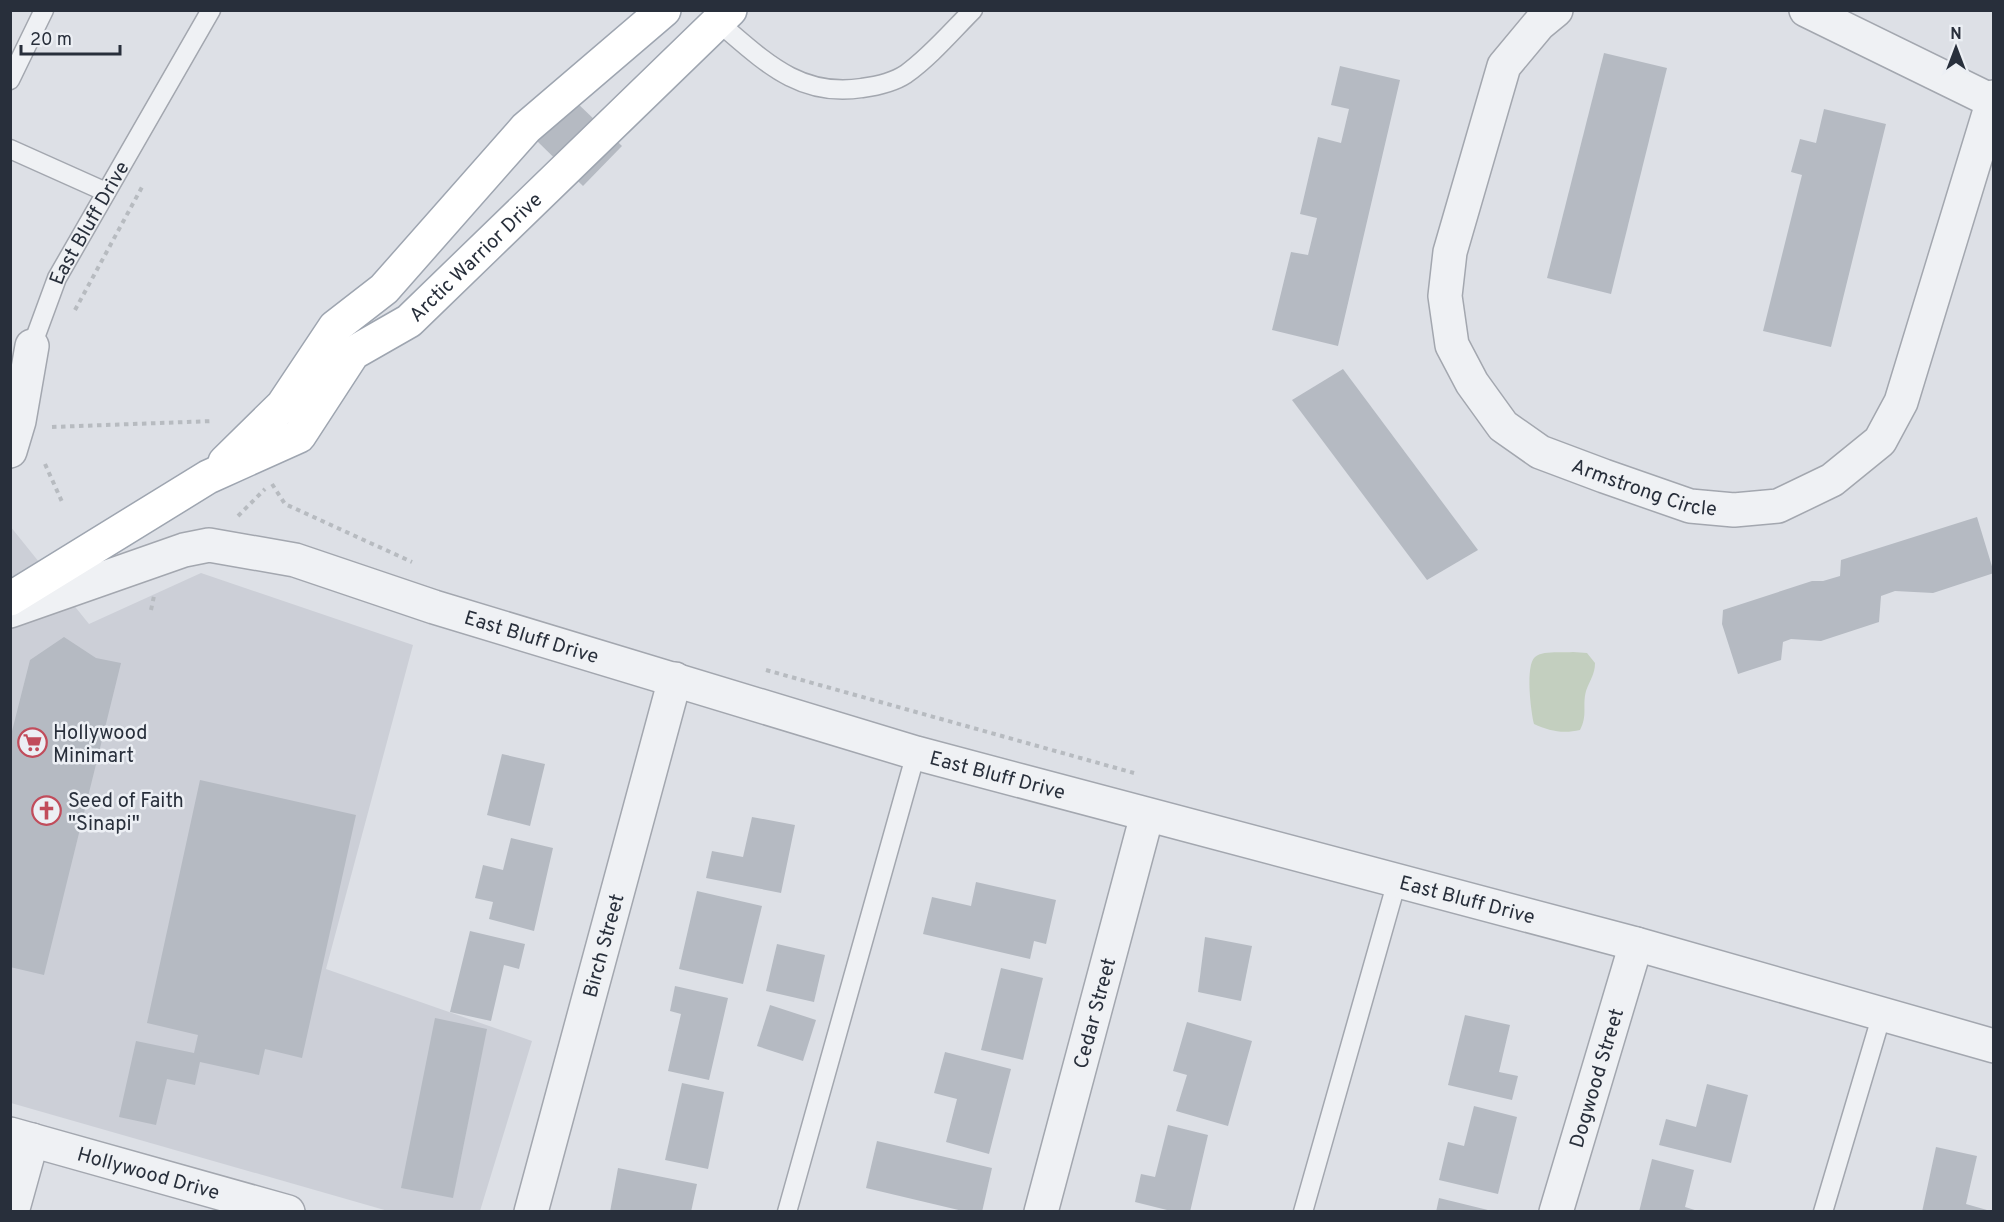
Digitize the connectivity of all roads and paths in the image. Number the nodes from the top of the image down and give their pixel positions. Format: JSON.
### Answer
{"nodes":[{"id":1,"x":44,"y":10,"type":"edge"},
{"id":2,"x":211,"y":10,"type":"edge"},
{"id":3,"x":664,"y":10,"type":"edge"},
{"id":4,"x":973,"y":10,"type":"edge"},
{"id":5,"x":1556,"y":10,"type":"edge"},
{"id":6,"x":1806,"y":10,"type":"edge"},
{"id":7,"x":724,"y":16,"type":"edge"},
{"id":8,"x":10,"y":80,"type":"edge"},
{"id":9,"x":1993,"y":99,"type":"edge"},
{"id":10,"x":10,"y":149,"type":"edge"},
{"id":11,"x":145,"y":182,"type":"dead end"},
{"id":12,"x":106,"y":192,"type":"junction"},
{"id":13,"x":73,"y":315,"type":"dead end"},
{"id":14,"x":32,"y":346,"type":"joint"},
{"id":15,"x":213,"y":422,"type":"dead end"},
{"id":16,"x":43,"y":427,"type":"dead end"},
{"id":17,"x":10,"y":451,"type":"edge"},
{"id":18,"x":45,"y":464,"type":"dead end"},
{"id":19,"x":208,"y":477,"type":"junction"},
{"id":20,"x":272,"y":483,"type":"dead end"},
{"id":21,"x":63,"y":504,"type":"dead end"},
{"id":22,"x":414,"y":562,"type":"dead end"},
{"id":23,"x":10,"y":599,"type":"edge"},
{"id":24,"x":10,"y":611,"type":"edge"},
{"id":25,"x":755,"y":666,"type":"dead end"},
{"id":26,"x":675,"y":679,"type":"junction"},
{"id":27,"x":916,"y":753,"type":"junction"},
{"id":28,"x":1145,"y":776,"type":"dead end"},
{"id":29,"x":1147,"y":815,"type":"junction"},
{"id":30,"x":1397,"y":881,"type":"junction"},
{"id":31,"x":1636,"y":944,"type":"junction"},
{"id":32,"x":1882,"y":1014,"type":"junction"},
{"id":33,"x":1994,"y":1046,"type":"edge"},
{"id":34,"x":21,"y":1137,"type":"edge"},
{"id":35,"x":12,"y":1212,"type":"edge"},
{"id":36,"x":288,"y":1212,"type":"edge"},
{"id":37,"x":531,"y":1212,"type":"edge"},
{"id":38,"x":787,"y":1212,"type":"edge"},
{"id":39,"x":1041,"y":1212,"type":"edge"},
{"id":40,"x":1303,"y":1212,"type":"edge"},
{"id":41,"x":1556,"y":1212,"type":"edge"},
{"id":42,"x":1823,"y":1212,"type":"edge"}],
"edges":[{"from":1,"to":8,"type":"lane"},
{"from":2,"to":12,"type":"lane","name":"East Bluff Drive"},
{"from":3,"to":19,"type":"main road","name":"Arctic Warrior Drive"},
{"from":4,"to":7,"type":"lane"},
{"from":5,"to":9,"type":"street","name":"Armstrong Circle"},
{"from":6,"to":9,"type":"street","name":"Armstrong Circle"},
{"from":7,"to":19,"type":"main road","name":"Arctic Warrior Drive"},
{"from":10,"to":12,"type":"lane"},
{"from":11,"to":13,"type":"path"},
{"from":12,"to":14,"type":"lane","name":"East Bluff Drive"},
{"from":14,"to":17,"type":"street","name":"East Bluff Drive"},
{"from":15,"to":16,"type":"path"},
{"from":18,"to":21,"type":"path"},
{"from":19,"to":23,"type":"main road","name":"Arctic Warrior Drive"},
{"from":20,"to":22,"type":"path"},
{"from":24,"to":26,"type":"street","name":"East Bluff Drive"},
{"from":25,"to":28,"type":"path"},
{"from":26,"to":27,"type":"street","name":"East Bluff Drive"},
{"from":26,"to":37,"type":"street","name":"Birch Street"},
{"from":27,"to":29,"type":"street","name":"East Bluff Drive"},
{"from":27,"to":38,"type":"lane"},
{"from":29,"to":30,"type":"street","name":"East Bluff Drive"},
{"from":29,"to":39,"type":"street","name":"Cedar Street"},
{"from":30,"to":31,"type":"street","name":"East Bluff Drive"},
{"from":30,"to":40,"type":"lane"},
{"from":31,"to":32,"type":"street","name":"East Bluff Drive"},
{"from":31,"to":41,"type":"street","name":"Dogwood Street"},
{"from":32,"to":33,"type":"street","name":"East Bluff Drive"},
{"from":32,"to":42,"type":"lane"},
{"from":34,"to":35,"type":"street"},
{"from":34,"to":36,"type":"street","name":"Hollywood Drive"}]}
